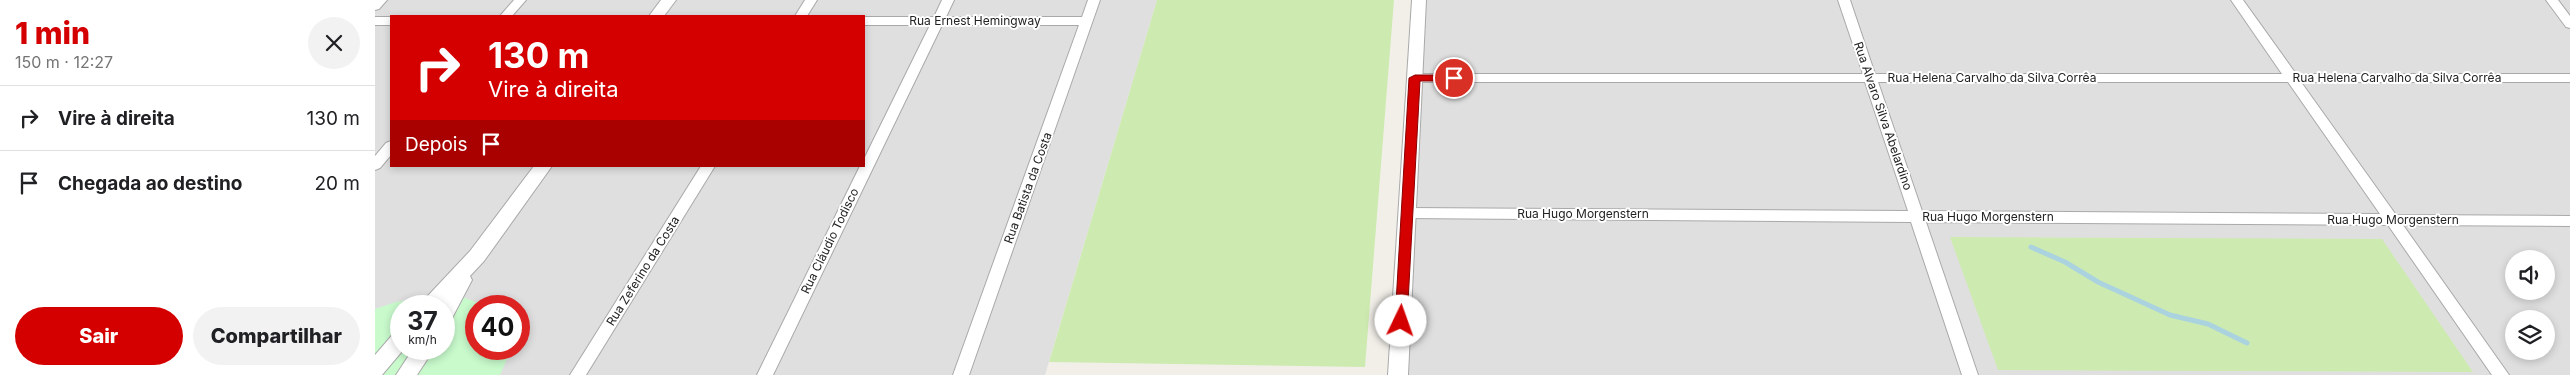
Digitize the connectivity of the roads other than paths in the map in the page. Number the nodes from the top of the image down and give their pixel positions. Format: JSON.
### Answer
{"nodes":[{"id":1,"x":381,"y":0,"type":"edge"},
{"id":2,"x":520,"y":0,"type":"edge"},
{"id":3,"x":669,"y":0,"type":"edge"},
{"id":4,"x":811,"y":0,"type":"edge"},
{"id":5,"x":948,"y":0,"type":"edge"},
{"id":6,"x":1094,"y":0,"type":"edge"},
{"id":7,"x":1419,"y":0,"type":"edge"},
{"id":8,"x":1844,"y":0,"type":"edge"},
{"id":9,"x":2237,"y":0,"type":"edge"},
{"id":10,"x":2552,"y":0,"type":"edge"},
{"id":11,"x":375,"y":6,"type":"edge"},
{"id":12,"x":507,"y":15,"type":"edge"},
{"id":13,"x":658,"y":15,"type":"edge"},
{"id":14,"x":802,"y":15,"type":"edge"},
{"id":15,"x":375,"y":21,"type":"edge"},
{"id":16,"x":390,"y":21,"type":"edge"},
{"id":17,"x":865,"y":21,"type":"edge"},
{"id":18,"x":938,"y":21,"type":"junction"},
{"id":19,"x":1087,"y":21,"type":"junction"},
{"id":20,"x":2570,"y":24,"type":"edge"},
{"id":21,"x":1415,"y":78,"type":"junction"},
{"id":22,"x":1870,"y":78,"type":"junction"},
{"id":23,"x":2292,"y":78,"type":"junction"},
{"id":24,"x":2570,"y":78,"type":"edge"},
{"id":25,"x":390,"y":147,"type":"edge"},
{"id":26,"x":375,"y":165,"type":"edge"},
{"id":27,"x":543,"y":167,"type":"edge"},
{"id":28,"x":707,"y":167,"type":"edge"},
{"id":29,"x":1407,"y":213,"type":"junction"},
{"id":30,"x":1917,"y":217,"type":"junction"},
{"id":31,"x":2392,"y":220,"type":"junction"},
{"id":32,"x":2570,"y":221,"type":"edge"},
{"id":33,"x":477,"y":256,"type":"junction"},
{"id":34,"x":440,"y":295,"type":"edge"},
{"id":35,"x":455,"y":295,"type":"edge"},
{"id":36,"x":390,"y":352,"type":"edge"},
{"id":37,"x":416,"y":360,"type":"edge"},
{"id":38,"x":375,"y":369,"type":"edge"},
{"id":39,"x":406,"y":375,"type":"edge"},
{"id":40,"x":578,"y":375,"type":"edge"},
{"id":41,"x":765,"y":375,"type":"edge"},
{"id":42,"x":961,"y":375,"type":"edge"},
{"id":43,"x":1398,"y":375,"type":"edge"},
{"id":44,"x":1970,"y":375,"type":"edge"},
{"id":45,"x":2501,"y":375,"type":"edge"}],
"edges":[{"from":1,"to":11,"type":"street"},
{"from":2,"to":12,"type":"street"},
{"from":3,"to":13,"type":"street"},
{"from":4,"to":14,"type":"street"},
{"from":5,"to":18,"type":"street","name":"Rua Cláudio Todisco"},
{"from":6,"to":19,"type":"street","name":"Rua Batista da Costa"},
{"from":7,"to":21,"type":"street"},
{"from":8,"to":22,"type":"street","name":"Rua Alvaro Silva Abelardino"},
{"from":9,"to":23,"type":"street"},
{"from":10,"to":20,"type":"street"},
{"from":15,"to":16,"type":"street"},
{"from":17,"to":18,"type":"street","name":"Rua Ernest Hemingway"},
{"from":18,"to":19,"type":"street","name":"Rua Ernest Hemingway"},
{"from":18,"to":41,"type":"street","name":"Rua Cláudio Todisco"},
{"from":19,"to":42,"type":"street","name":"Rua Batista da Costa"},
{"from":21,"to":22,"type":"street","name":"Rua Helena Carvalho da Silva Corrêa"},
{"from":21,"to":29,"type":"street"},
{"from":22,"to":23,"type":"street","name":"Rua Helena Carvalho da Silva Corrêa"},
{"from":22,"to":30,"type":"street","name":"Rua Alvaro Silva Abelardino"},
{"from":23,"to":24,"type":"street","name":"Rua Helena Carvalho da Silva Corrêa"},
{"from":23,"to":31,"type":"street"},
{"from":25,"to":26,"type":"street"},
{"from":27,"to":33,"type":"street"},
{"from":28,"to":40,"type":"street","name":"Rua Zeferino da Costa"},
{"from":29,"to":30,"type":"street","name":"Rua Hugo Morgenstern"},
{"from":29,"to":43,"type":"street"},
{"from":30,"to":31,"type":"street","name":"Rua Hugo Morgenstern"},
{"from":30,"to":44,"type":"street","name":"Rua Alvaro Silva Abelardino"},
{"from":31,"to":32,"type":"street","name":"Rua Hugo Morgenstern"},
{"from":31,"to":45,"type":"street"},
{"from":33,"to":34,"type":"street"},
{"from":33,"to":35,"type":"street"},
{"from":36,"to":38,"type":"street"},
{"from":37,"to":39,"type":"street"}]}
